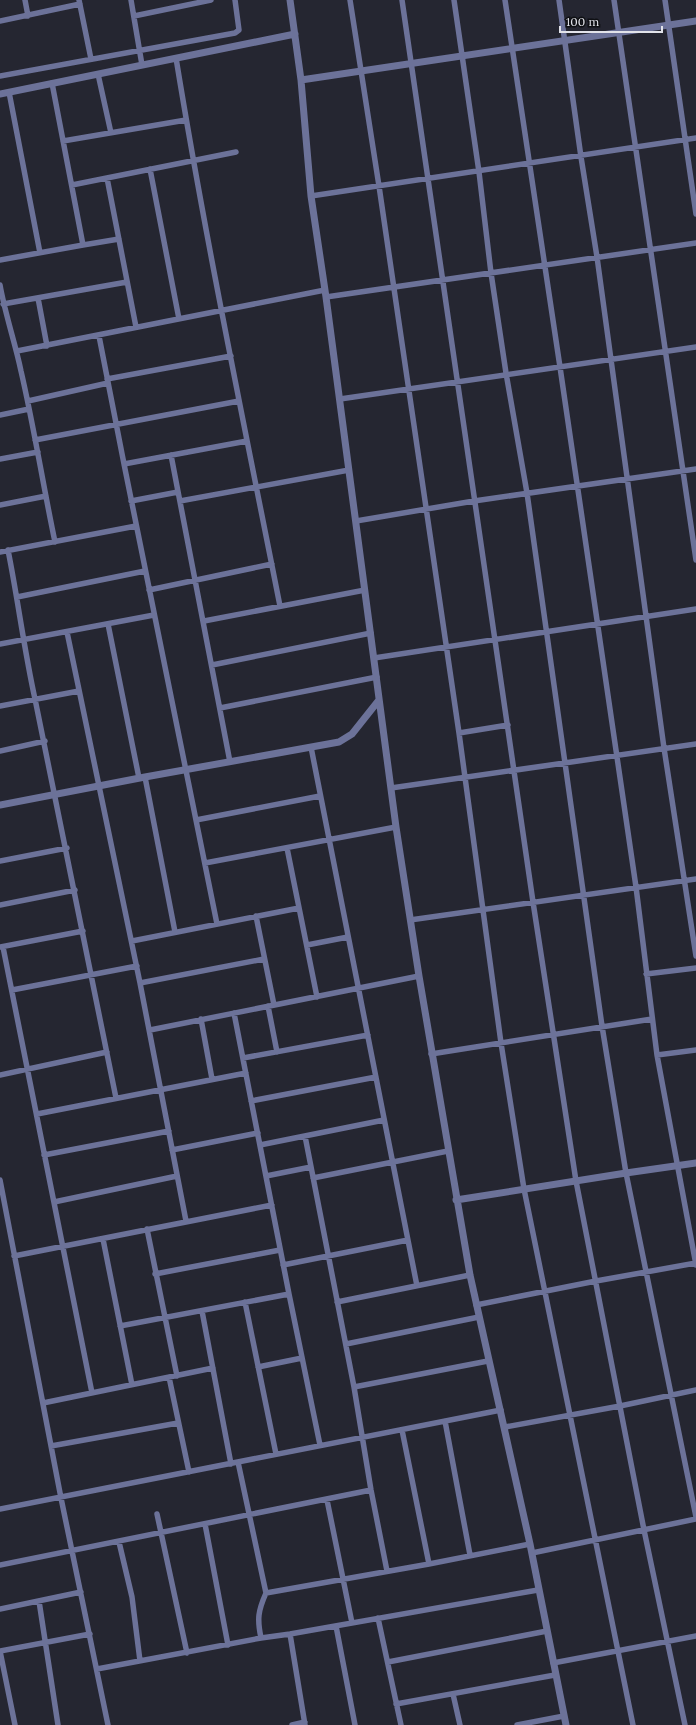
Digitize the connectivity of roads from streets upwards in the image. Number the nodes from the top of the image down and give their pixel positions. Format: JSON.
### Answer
{"nodes":[{"id":1,"x":25,"y":0,"type":"edge"},
{"id":2,"x":131,"y":0,"type":"edge"},
{"id":3,"x":211,"y":0,"type":"edge"},
{"id":4,"x":235,"y":0,"type":"edge"},
{"id":5,"x":290,"y":0,"type":"edge"},
{"id":6,"x":350,"y":0,"type":"edge"},
{"id":7,"x":402,"y":0,"type":"edge"},
{"id":8,"x":454,"y":0,"type":"edge"},
{"id":9,"x":505,"y":0,"type":"edge"},
{"id":10,"x":559,"y":0,"type":"edge"},
{"id":11,"x":614,"y":0,"type":"edge"},
{"id":12,"x":665,"y":0,"type":"edge"},
{"id":13,"x":79,"y":2,"type":"edge"},
{"id":14,"x":28,"y":16,"type":"junction"},
{"id":15,"x":134,"y":16,"type":"junction"},
{"id":16,"x":0,"y":21,"type":"edge"},
{"id":17,"x":696,"y":21,"type":"edge"},
{"id":18,"x":668,"y":26,"type":"junction"},
{"id":19,"x":619,"y":32,"type":"junction"},
{"id":20,"x":295,"y":34,"type":"junction"},
{"id":21,"x":565,"y":41,"type":"junction"},
{"id":22,"x":512,"y":48,"type":"junction"},
{"id":23,"x":139,"y":50,"type":"junction"},
{"id":24,"x":461,"y":56,"type":"junction"},
{"id":25,"x":176,"y":58,"type":"junction"},
{"id":26,"x":91,"y":59,"type":"junction"},
{"id":27,"x":411,"y":63,"type":"junction"},
{"id":28,"x":142,"y":65,"type":"junction"},
{"id":29,"x":361,"y":71,"type":"junction"},
{"id":30,"x":98,"y":74,"type":"junction"},
{"id":31,"x":0,"y":76,"type":"edge"},
{"id":32,"x":301,"y":80,"type":"junction"},
{"id":33,"x":52,"y":84,"type":"junction"},
{"id":34,"x":9,"y":92,"type":"junction"},
{"id":35,"x":0,"y":94,"type":"edge"},
{"id":36,"x":186,"y":120,"type":"junction"},
{"id":37,"x":111,"y":133,"type":"junction"},
{"id":38,"x":696,"y":138,"type":"edge"},
{"id":39,"x":684,"y":140,"type":"junction"},
{"id":40,"x":63,"y":141,"type":"junction"},
{"id":41,"x":635,"y":148,"type":"junction"},
{"id":42,"x":236,"y":152,"type":"dead end"},
{"id":43,"x":581,"y":157,"type":"junction"},
{"id":44,"x":194,"y":160,"type":"junction"},
{"id":45,"x":530,"y":164,"type":"junction"},
{"id":46,"x":150,"y":169,"type":"junction"},
{"id":47,"x":480,"y":172,"type":"junction"},
{"id":48,"x":107,"y":178,"type":"junction"},
{"id":49,"x":429,"y":179,"type":"junction"},
{"id":50,"x":72,"y":186,"type":"junction"},
{"id":51,"x":379,"y":186,"type":"junction"},
{"id":52,"x":311,"y":196,"type":"junction"},
{"id":53,"x":696,"y":214,"type":"edge"},
{"id":54,"x":119,"y":239,"type":"junction"},
{"id":55,"x":696,"y":243,"type":"edge"},
{"id":56,"x":83,"y":245,"type":"junction"},
{"id":57,"x":650,"y":249,"type":"junction"},
{"id":58,"x":40,"y":253,"type":"junction"},
{"id":59,"x":597,"y":257,"type":"junction"},
{"id":60,"x":0,"y":260,"type":"edge"},
{"id":61,"x":545,"y":265,"type":"junction"},
{"id":62,"x":491,"y":273,"type":"junction"},
{"id":63,"x":443,"y":280,"type":"junction"},
{"id":64,"x":127,"y":282,"type":"junction"},
{"id":65,"x":0,"y":288,"type":"edge"},
{"id":66,"x":393,"y":288,"type":"junction"},
{"id":67,"x":326,"y":293,"type":"junction"},
{"id":68,"x":38,"y":298,"type":"junction"},
{"id":69,"x":3,"y":304,"type":"junction"},
{"id":70,"x":222,"y":310,"type":"junction"},
{"id":71,"x":179,"y":318,"type":"junction"},
{"id":72,"x":136,"y":327,"type":"junction"},
{"id":73,"x":99,"y":336,"type":"junction"},
{"id":74,"x":47,"y":346,"type":"junction"},
{"id":75,"x":696,"y":347,"type":"edge"},
{"id":76,"x":17,"y":351,"type":"junction"},
{"id":77,"x":665,"y":352,"type":"junction"},
{"id":78,"x":231,"y":356,"type":"junction"},
{"id":79,"x":611,"y":359,"type":"junction"},
{"id":80,"x":560,"y":367,"type":"junction"},
{"id":81,"x":506,"y":374,"type":"junction"},
{"id":82,"x":107,"y":381,"type":"junction"},
{"id":83,"x":458,"y":382,"type":"junction"},
{"id":84,"x":408,"y":389,"type":"junction"},
{"id":85,"x":340,"y":399,"type":"junction"},
{"id":86,"x":28,"y":400,"type":"junction"},
{"id":87,"x":239,"y":401,"type":"junction"},
{"id":88,"x":29,"y":409,"type":"junction"},
{"id":89,"x":0,"y":415,"type":"edge"},
{"id":90,"x":116,"y":424,"type":"junction"},
{"id":91,"x":35,"y":440,"type":"junction"},
{"id":92,"x":247,"y":441,"type":"junction"},
{"id":93,"x":38,"y":452,"type":"junction"},
{"id":94,"x":171,"y":455,"type":"junction"},
{"id":95,"x":0,"y":459,"type":"edge"},
{"id":96,"x":124,"y":464,"type":"junction"},
{"id":97,"x":696,"y":469,"type":"edge"},
{"id":98,"x":348,"y":470,"type":"junction"},
{"id":99,"x":682,"y":471,"type":"junction"},
{"id":100,"x":627,"y":480,"type":"junction"},
{"id":101,"x":256,"y":486,"type":"junction"},
{"id":102,"x":577,"y":486,"type":"junction"},
{"id":103,"x":178,"y":492,"type":"junction"},
{"id":104,"x":527,"y":493,"type":"junction"},
{"id":105,"x":46,"y":496,"type":"junction"},
{"id":106,"x":131,"y":501,"type":"junction"},
{"id":107,"x":180,"y":501,"type":"junction"},
{"id":108,"x":474,"y":501,"type":"junction"},
{"id":109,"x":0,"y":505,"type":"edge"},
{"id":110,"x":425,"y":509,"type":"junction"},
{"id":111,"x":356,"y":521,"type":"junction"},
{"id":112,"x":136,"y":526,"type":"junction"},
{"id":113,"x":55,"y":542,"type":"junction"},
{"id":114,"x":695,"y":549,"type":"edge"},
{"id":115,"x":8,"y":550,"type":"junction"},
{"id":116,"x":0,"y":552,"type":"edge"},
{"id":117,"x":696,"y":560,"type":"edge"},
{"id":118,"x":272,"y":564,"type":"junction"},
{"id":119,"x":145,"y":571,"type":"junction"},
{"id":120,"x":196,"y":580,"type":"junction"},
{"id":121,"x":149,"y":590,"type":"junction"},
{"id":122,"x":365,"y":590,"type":"junction"},
{"id":123,"x":18,"y":597,"type":"junction"},
{"id":124,"x":280,"y":606,"type":"junction"},
{"id":125,"x":696,"y":609,"type":"edge"},
{"id":126,"x":154,"y":615,"type":"junction"},
{"id":127,"x":646,"y":618,"type":"junction"},
{"id":128,"x":204,"y":621,"type":"junction"},
{"id":129,"x":108,"y":624,"type":"junction"},
{"id":130,"x":597,"y":624,"type":"junction"},
{"id":131,"x":547,"y":631,"type":"junction"},
{"id":132,"x":67,"y":632,"type":"junction"},
{"id":133,"x":371,"y":634,"type":"junction"},
{"id":134,"x":23,"y":639,"type":"junction"},
{"id":135,"x":495,"y":639,"type":"junction"},
{"id":136,"x":0,"y":644,"type":"edge"},
{"id":137,"x":446,"y":647,"type":"junction"},
{"id":138,"x":374,"y":658,"type":"junction"},
{"id":139,"x":212,"y":665,"type":"junction"},
{"id":140,"x":377,"y":676,"type":"junction"},
{"id":141,"x":79,"y":691,"type":"junction"},
{"id":142,"x":35,"y":700,"type":"junction"},
{"id":143,"x":379,"y":700,"type":"junction"},
{"id":144,"x":0,"y":706,"type":"edge"},
{"id":145,"x":220,"y":708,"type":"junction"},
{"id":146,"x":508,"y":725,"type":"junction"},
{"id":147,"x":459,"y":733,"type":"junction"},
{"id":148,"x":45,"y":742,"type":"junction"},
{"id":149,"x":696,"y":744,"type":"edge"},
{"id":150,"x":311,"y":747,"type":"junction"},
{"id":151,"x":664,"y":748,"type":"junction"},
{"id":152,"x":0,"y":751,"type":"edge"},
{"id":153,"x":616,"y":755,"type":"junction"},
{"id":154,"x":230,"y":762,"type":"junction"},
{"id":155,"x":565,"y":762,"type":"junction"},
{"id":156,"x":186,"y":770,"type":"junction"},
{"id":157,"x":514,"y":770,"type":"junction"},
{"id":158,"x":142,"y":778,"type":"junction"},
{"id":159,"x":465,"y":778,"type":"junction"},
{"id":160,"x":98,"y":786,"type":"junction"},
{"id":161,"x":391,"y":788,"type":"junction"},
{"id":162,"x":54,"y":795,"type":"junction"},
{"id":163,"x":320,"y":796,"type":"junction"},
{"id":164,"x":0,"y":805,"type":"edge"},
{"id":165,"x":196,"y":820,"type":"junction"},
{"id":166,"x":396,"y":827,"type":"junction"},
{"id":167,"x":329,"y":840,"type":"junction"},
{"id":168,"x":67,"y":848,"type":"junction"},
{"id":169,"x":287,"y":848,"type":"junction"},
{"id":170,"x":0,"y":861,"type":"edge"},
{"id":171,"x":205,"y":863,"type":"junction"},
{"id":172,"x":696,"y":879,"type":"edge"},
{"id":173,"x":684,"y":880,"type":"junction"},
{"id":174,"x":636,"y":887,"type":"junction"},
{"id":175,"x":75,"y":890,"type":"junction"},
{"id":176,"x":584,"y":895,"type":"junction"},
{"id":177,"x":533,"y":902,"type":"junction"},
{"id":178,"x":0,"y":905,"type":"edge"},
{"id":179,"x":299,"y":908,"type":"junction"},
{"id":180,"x":483,"y":910,"type":"junction"},
{"id":181,"x":256,"y":916,"type":"junction"},
{"id":182,"x":410,"y":920,"type":"junction"},
{"id":183,"x":217,"y":924,"type":"junction"},
{"id":184,"x":83,"y":931,"type":"junction"},
{"id":185,"x":175,"y":932,"type":"junction"},
{"id":186,"x":348,"y":937,"type":"junction"},
{"id":187,"x":132,"y":941,"type":"junction"},
{"id":188,"x":307,"y":945,"type":"junction"},
{"id":189,"x":1,"y":947,"type":"edge"},
{"id":190,"x":696,"y":956,"type":"edge"},
{"id":191,"x":264,"y":959,"type":"junction"},
{"id":192,"x":137,"y":966,"type":"junction"},
{"id":193,"x":696,"y":968,"type":"edge"},
{"id":194,"x":646,"y":974,"type":"junction"},
{"id":195,"x":92,"y":975,"type":"junction"},
{"id":196,"x":419,"y":976,"type":"junction"},
{"id":197,"x":140,"y":983,"type":"junction"},
{"id":198,"x":358,"y":989,"type":"junction"},
{"id":199,"x":12,"y":990,"type":"junction"},
{"id":200,"x":317,"y":997,"type":"junction"},
{"id":201,"x":271,"y":1006,"type":"junction"},
{"id":202,"x":234,"y":1013,"type":"junction"},
{"id":203,"x":201,"y":1019,"type":"junction"},
{"id":204,"x":652,"y":1019,"type":"junction"},
{"id":205,"x":602,"y":1026,"type":"junction"},
{"id":206,"x":150,"y":1030,"type":"junction"},
{"id":207,"x":553,"y":1034,"type":"junction"},
{"id":208,"x":368,"y":1035,"type":"junction"},
{"id":209,"x":501,"y":1043,"type":"junction"},
{"id":210,"x":696,"y":1050,"type":"edge"},
{"id":211,"x":107,"y":1052,"type":"junction"},
{"id":212,"x":277,"y":1052,"type":"junction"},
{"id":213,"x":431,"y":1054,"type":"junction"},
{"id":214,"x":657,"y":1055,"type":"junction"},
{"id":215,"x":243,"y":1058,"type":"junction"},
{"id":216,"x":28,"y":1069,"type":"junction"},
{"id":217,"x":246,"y":1073,"type":"junction"},
{"id":218,"x":0,"y":1075,"type":"edge"},
{"id":219,"x":376,"y":1077,"type":"junction"},
{"id":220,"x":212,"y":1079,"type":"junction"},
{"id":221,"x":161,"y":1089,"type":"junction"},
{"id":222,"x":116,"y":1098,"type":"junction"},
{"id":223,"x":252,"y":1101,"type":"junction"},
{"id":224,"x":37,"y":1114,"type":"junction"},
{"id":225,"x":384,"y":1120,"type":"junction"},
{"id":226,"x":169,"y":1130,"type":"junction"},
{"id":227,"x":258,"y":1133,"type":"junction"},
{"id":228,"x":305,"y":1136,"type":"junction"},
{"id":229,"x":260,"y":1145,"type":"junction"},
{"id":230,"x":172,"y":1150,"type":"junction"},
{"id":231,"x":448,"y":1152,"type":"junction"},
{"id":232,"x":44,"y":1155,"type":"junction"},
{"id":233,"x":393,"y":1163,"type":"junction"},
{"id":234,"x":696,"y":1163,"type":"edge"},
{"id":235,"x":676,"y":1166,"type":"junction"},
{"id":236,"x":311,"y":1167,"type":"junction"},
{"id":237,"x":626,"y":1173,"type":"junction"},
{"id":238,"x":177,"y":1176,"type":"junction"},
{"id":239,"x":266,"y":1176,"type":"junction"},
{"id":240,"x":313,"y":1178,"type":"junction"},
{"id":241,"x":0,"y":1180,"type":"edge"},
{"id":242,"x":576,"y":1181,"type":"junction"},
{"id":243,"x":524,"y":1189,"type":"junction"},
{"id":244,"x":456,"y":1200,"type":"junction"},
{"id":245,"x":54,"y":1202,"type":"junction"},
{"id":246,"x":272,"y":1205,"type":"junction"},
{"id":247,"x":186,"y":1221,"type":"junction"},
{"id":248,"x":147,"y":1230,"type":"junction"},
{"id":249,"x":103,"y":1239,"type":"junction"},
{"id":250,"x":408,"y":1240,"type":"junction"},
{"id":251,"x":62,"y":1247,"type":"junction"},
{"id":252,"x":280,"y":1250,"type":"junction"},
{"id":253,"x":14,"y":1256,"type":"junction"},
{"id":254,"x":328,"y":1256,"type":"junction"},
{"id":255,"x":696,"y":1264,"type":"edge"},
{"id":256,"x":283,"y":1265,"type":"junction"},
{"id":257,"x":646,"y":1272,"type":"junction"},
{"id":258,"x":155,"y":1274,"type":"junction"},
{"id":259,"x":470,"y":1275,"type":"junction"},
{"id":260,"x":596,"y":1281,"type":"junction"},
{"id":261,"x":417,"y":1286,"type":"junction"},
{"id":262,"x":545,"y":1290,"type":"junction"},
{"id":263,"x":289,"y":1294,"type":"junction"},
{"id":264,"x":245,"y":1302,"type":"junction"},
{"id":265,"x":338,"y":1302,"type":"junction"},
{"id":266,"x":476,"y":1305,"type":"junction"},
{"id":267,"x":202,"y":1311,"type":"junction"},
{"id":268,"x":479,"y":1317,"type":"junction"},
{"id":269,"x":164,"y":1318,"type":"junction"},
{"id":270,"x":120,"y":1326,"type":"junction"},
{"id":271,"x":346,"y":1344,"type":"junction"},
{"id":272,"x":302,"y":1358,"type":"junction"},
{"id":273,"x":488,"y":1361,"type":"junction"},
{"id":274,"x":258,"y":1367,"type":"junction"},
{"id":275,"x":213,"y":1368,"type":"junction"},
{"id":276,"x":177,"y":1376,"type":"junction"},
{"id":277,"x":169,"y":1378,"type":"junction"},
{"id":278,"x":132,"y":1385,"type":"junction"},
{"id":279,"x":354,"y":1387,"type":"junction"},
{"id":280,"x":696,"y":1390,"type":"edge"},
{"id":281,"x":92,"y":1393,"type":"junction"},
{"id":282,"x":671,"y":1395,"type":"junction"},
{"id":283,"x":43,"y":1403,"type":"junction"},
{"id":284,"x":620,"y":1406,"type":"junction"},
{"id":285,"x":501,"y":1410,"type":"junction"},
{"id":286,"x":570,"y":1415,"type":"junction"},
{"id":287,"x":445,"y":1421,"type":"junction"},
{"id":288,"x":178,"y":1423,"type":"junction"},
{"id":289,"x":504,"y":1427,"type":"junction"},
{"id":290,"x":402,"y":1430,"type":"junction"},
{"id":291,"x":362,"y":1437,"type":"junction"},
{"id":292,"x":320,"y":1445,"type":"junction"},
{"id":293,"x":51,"y":1446,"type":"junction"},
{"id":294,"x":276,"y":1454,"type":"junction"},
{"id":295,"x":238,"y":1462,"type":"junction"},
{"id":296,"x":231,"y":1464,"type":"junction"},
{"id":297,"x":189,"y":1472,"type":"junction"},
{"id":298,"x":371,"y":1490,"type":"junction"},
{"id":299,"x":61,"y":1498,"type":"junction"},
{"id":300,"x":327,"y":1500,"type":"junction"},
{"id":301,"x":0,"y":1509,"type":"edge"},
{"id":302,"x":157,"y":1514,"type":"dead end"},
{"id":303,"x":250,"y":1514,"type":"junction"},
{"id":304,"x":696,"y":1518,"type":"edge"},
{"id":305,"x":205,"y":1524,"type":"junction"},
{"id":306,"x":644,"y":1530,"type":"junction"},
{"id":307,"x":162,"y":1533,"type":"junction"},
{"id":308,"x":595,"y":1540,"type":"junction"},
{"id":309,"x":119,"y":1542,"type":"junction"},
{"id":310,"x":530,"y":1544,"type":"junction"},
{"id":311,"x":72,"y":1551,"type":"junction"},
{"id":312,"x":532,"y":1553,"type":"junction"},
{"id":313,"x":470,"y":1555,"type":"junction"},
{"id":314,"x":429,"y":1564,"type":"junction"},
{"id":315,"x":0,"y":1565,"type":"edge"},
{"id":316,"x":387,"y":1571,"type":"junction"},
{"id":317,"x":343,"y":1578,"type":"junction"},
{"id":318,"x":538,"y":1590,"type":"junction"},
{"id":319,"x":81,"y":1592,"type":"junction"},
{"id":320,"x":266,"y":1593,"type":"junction"},
{"id":321,"x":39,"y":1601,"type":"junction"},
{"id":322,"x":0,"y":1609,"type":"edge"},
{"id":323,"x":378,"y":1618,"type":"junction"},
{"id":324,"x":352,"y":1623,"type":"junction"},
{"id":325,"x":336,"y":1626,"type":"junction"},
{"id":326,"x":547,"y":1632,"type":"junction"},
{"id":327,"x":90,"y":1634,"type":"junction"},
{"id":328,"x":290,"y":1634,"type":"junction"},
{"id":329,"x":696,"y":1636,"type":"edge"},
{"id":330,"x":261,"y":1638,"type":"junction"},
{"id":331,"x":666,"y":1642,"type":"junction"},
{"id":332,"x":45,"y":1643,"type":"junction"},
{"id":333,"x":228,"y":1644,"type":"junction"},
{"id":334,"x":0,"y":1651,"type":"edge"},
{"id":335,"x":618,"y":1651,"type":"junction"},
{"id":336,"x":187,"y":1653,"type":"junction"},
{"id":337,"x":140,"y":1661,"type":"junction"},
{"id":338,"x":388,"y":1662,"type":"junction"},
{"id":339,"x":553,"y":1663,"type":"junction"},
{"id":340,"x":97,"y":1669,"type":"junction"},
{"id":341,"x":555,"y":1675,"type":"junction"},
{"id":342,"x":7,"y":1690,"type":"junction"},
{"id":343,"x":0,"y":1691,"type":"edge"},
{"id":344,"x":454,"y":1694,"type":"junction"},
{"id":345,"x":396,"y":1704,"type":"junction"},
{"id":346,"x":564,"y":1716,"type":"junction"},
{"id":347,"x":305,"y":1724,"type":"edge"},
{"id":348,"x":15,"y":1725,"type":"edge"},
{"id":349,"x":58,"y":1725,"type":"edge"},
{"id":350,"x":108,"y":1725,"type":"edge"},
{"id":351,"x":292,"y":1725,"type":"edge"},
{"id":352,"x":355,"y":1725,"type":"edge"},
{"id":353,"x":401,"y":1725,"type":"edge"},
{"id":354,"x":460,"y":1725,"type":"edge"},
{"id":355,"x":517,"y":1725,"type":"edge"},
{"id":356,"x":566,"y":1725,"type":"edge"},
{"id":357,"x":633,"y":1725,"type":"edge"},
{"id":358,"x":685,"y":1725,"type":"edge"}],
"edges":[{"from":1,"to":14,"type":"street"},
{"from":2,"to":15,"type":"street"},
{"from":3,"to":15,"type":"street"},
{"from":4,"to":23,"type":"street"},
{"from":5,"to":20,"type":"street"},
{"from":6,"to":29,"type":"street"},
{"from":7,"to":27,"type":"street"},
{"from":8,"to":24,"type":"street"},
{"from":9,"to":22,"type":"street"},
{"from":10,"to":21,"type":"street"},
{"from":11,"to":19,"type":"street"},
{"from":12,"to":18,"type":"street"},
{"from":13,"to":14,"type":"street"},
{"from":13,"to":26,"type":"street"},
{"from":14,"to":16,"type":"street"},
{"from":15,"to":23,"type":"street"},
{"from":17,"to":18,"type":"street"},
{"from":18,"to":19,"type":"street"},
{"from":18,"to":39,"type":"street"},
{"from":19,"to":21,"type":"street"},
{"from":19,"to":41,"type":"street"},
{"from":20,"to":25,"type":"street"},
{"from":20,"to":32,"type":"street"},
{"from":21,"to":22,"type":"street"},
{"from":21,"to":43,"type":"street"},
{"from":22,"to":24,"type":"street"},
{"from":22,"to":45,"type":"street"},
{"from":23,"to":26,"type":"street"},
{"from":23,"to":28,"type":"street"},
{"from":24,"to":27,"type":"street"},
{"from":24,"to":47,"type":"street"},
{"from":25,"to":28,"type":"street"},
{"from":25,"to":36,"type":"street"},
{"from":26,"to":31,"type":"street"},
{"from":27,"to":29,"type":"street"},
{"from":27,"to":49,"type":"street"},
{"from":28,"to":30,"type":"street"},
{"from":29,"to":32,"type":"street"},
{"from":29,"to":51,"type":"street"},
{"from":30,"to":33,"type":"street"},
{"from":30,"to":37,"type":"street"},
{"from":32,"to":52,"type":"street"},
{"from":33,"to":34,"type":"street"},
{"from":33,"to":40,"type":"street"},
{"from":34,"to":35,"type":"street"},
{"from":34,"to":58,"type":"street"},
{"from":36,"to":37,"type":"street"},
{"from":36,"to":44,"type":"street"},
{"from":37,"to":40,"type":"street"},
{"from":38,"to":39,"type":"street"},
{"from":39,"to":41,"type":"street"},
{"from":39,"to":53,"type":"street"},
{"from":40,"to":50,"type":"street"},
{"from":41,"to":43,"type":"street"},
{"from":41,"to":57,"type":"street"},
{"from":42,"to":44,"type":"street"},
{"from":43,"to":45,"type":"street"},
{"from":43,"to":59,"type":"street"},
{"from":44,"to":46,"type":"street"},
{"from":44,"to":70,"type":"street"},
{"from":45,"to":47,"type":"street"},
{"from":45,"to":61,"type":"street"},
{"from":46,"to":48,"type":"street"},
{"from":46,"to":71,"type":"street"},
{"from":47,"to":49,"type":"street"},
{"from":47,"to":62,"type":"street"},
{"from":48,"to":50,"type":"street"},
{"from":48,"to":54,"type":"street"},
{"from":49,"to":51,"type":"street"},
{"from":49,"to":63,"type":"street"},
{"from":50,"to":56,"type":"street"},
{"from":51,"to":52,"type":"street"},
{"from":51,"to":66,"type":"street"},
{"from":52,"to":67,"type":"street"},
{"from":54,"to":56,"type":"street"},
{"from":54,"to":64,"type":"street"},
{"from":55,"to":57,"type":"street"},
{"from":56,"to":58,"type":"street"},
{"from":57,"to":59,"type":"street"},
{"from":57,"to":77,"type":"street"},
{"from":58,"to":60,"type":"street"},
{"from":59,"to":61,"type":"street"},
{"from":59,"to":79,"type":"street"},
{"from":61,"to":62,"type":"street"},
{"from":61,"to":80,"type":"street"},
{"from":62,"to":63,"type":"street"},
{"from":62,"to":81,"type":"street"},
{"from":63,"to":66,"type":"street"},
{"from":63,"to":83,"type":"street"},
{"from":64,"to":68,"type":"street"},
{"from":64,"to":72,"type":"street"},
{"from":65,"to":69,"type":"street"},
{"from":66,"to":67,"type":"street"},
{"from":66,"to":84,"type":"street"},
{"from":67,"to":70,"type":"street"},
{"from":67,"to":85,"type":"street"},
{"from":68,"to":69,"type":"street"},
{"from":68,"to":74,"type":"street"},
{"from":69,"to":76,"type":"street"},
{"from":70,"to":71,"type":"street"},
{"from":70,"to":78,"type":"street"},
{"from":71,"to":72,"type":"street"},
{"from":72,"to":73,"type":"street"},
{"from":73,"to":74,"type":"street"},
{"from":73,"to":82,"type":"street"},
{"from":74,"to":76,"type":"street"},
{"from":75,"to":77,"type":"street"},
{"from":76,"to":86,"type":"street"},
{"from":77,"to":79,"type":"street"},
{"from":77,"to":99,"type":"street"},
{"from":78,"to":82,"type":"street"},
{"from":78,"to":87,"type":"street"},
{"from":79,"to":80,"type":"street"},
{"from":79,"to":100,"type":"street"},
{"from":80,"to":81,"type":"street"},
{"from":80,"to":102,"type":"street"},
{"from":81,"to":83,"type":"street"},
{"from":81,"to":104,"type":"street"},
{"from":82,"to":86,"type":"street"},
{"from":82,"to":90,"type":"street"},
{"from":83,"to":84,"type":"street"},
{"from":83,"to":108,"type":"street"},
{"from":84,"to":85,"type":"street"},
{"from":84,"to":110,"type":"street"},
{"from":85,"to":98,"type":"street"},
{"from":86,"to":88,"type":"street"},
{"from":87,"to":90,"type":"street"},
{"from":87,"to":92,"type":"street"},
{"from":88,"to":89,"type":"street"},
{"from":88,"to":91,"type":"street"},
{"from":90,"to":91,"type":"street"},
{"from":90,"to":96,"type":"street"},
{"from":91,"to":93,"type":"street"},
{"from":92,"to":94,"type":"street"},
{"from":92,"to":101,"type":"street"},
{"from":93,"to":95,"type":"street"},
{"from":93,"to":105,"type":"street"},
{"from":94,"to":96,"type":"street"},
{"from":94,"to":103,"type":"street"},
{"from":96,"to":106,"type":"street"},
{"from":97,"to":99,"type":"street"},
{"from":98,"to":101,"type":"street"},
{"from":98,"to":111,"type":"street"},
{"from":99,"to":100,"type":"street"},
{"from":99,"to":114,"type":"street"},
{"from":100,"to":102,"type":"street"},
{"from":100,"to":127,"type":"street"},
{"from":101,"to":107,"type":"street"},
{"from":101,"to":118,"type":"street"},
{"from":102,"to":104,"type":"street"},
{"from":102,"to":130,"type":"street"},
{"from":103,"to":106,"type":"street"},
{"from":103,"to":107,"type":"street"},
{"from":104,"to":108,"type":"street"},
{"from":104,"to":131,"type":"street"},
{"from":105,"to":109,"type":"street"},
{"from":105,"to":113,"type":"street"},
{"from":106,"to":112,"type":"street"},
{"from":107,"to":120,"type":"street"},
{"from":108,"to":110,"type":"street"},
{"from":108,"to":135,"type":"street"},
{"from":110,"to":111,"type":"street"},
{"from":110,"to":137,"type":"street"},
{"from":111,"to":122,"type":"street"},
{"from":112,"to":113,"type":"street"},
{"from":112,"to":119,"type":"street"},
{"from":113,"to":115,"type":"street"},
{"from":114,"to":117,"type":"street"},
{"from":115,"to":116,"type":"street"},
{"from":115,"to":123,"type":"street"},
{"from":118,"to":120,"type":"street"},
{"from":118,"to":124,"type":"street"},
{"from":119,"to":121,"type":"street"},
{"from":119,"to":123,"type":"street"},
{"from":120,"to":121,"type":"street"},
{"from":120,"to":128,"type":"street"},
{"from":121,"to":126,"type":"street"},
{"from":122,"to":124,"type":"street"},
{"from":122,"to":133,"type":"street"},
{"from":123,"to":134,"type":"street"},
{"from":124,"to":128,"type":"street"},
{"from":125,"to":127,"type":"street"},
{"from":126,"to":129,"type":"street"},
{"from":126,"to":156,"type":"street"},
{"from":127,"to":130,"type":"street"},
{"from":127,"to":151,"type":"street"},
{"from":128,"to":139,"type":"street"},
{"from":129,"to":132,"type":"street"},
{"from":129,"to":158,"type":"street"},
{"from":130,"to":131,"type":"street"},
{"from":130,"to":153,"type":"street"},
{"from":131,"to":135,"type":"street"},
{"from":131,"to":155,"type":"street"},
{"from":132,"to":134,"type":"street"},
{"from":132,"to":141,"type":"street"},
{"from":133,"to":138,"type":"street"},
{"from":133,"to":139,"type":"street"},
{"from":134,"to":136,"type":"street"},
{"from":134,"to":142,"type":"street"},
{"from":135,"to":137,"type":"street"},
{"from":135,"to":146,"type":"street"},
{"from":137,"to":138,"type":"street"},
{"from":137,"to":147,"type":"street"},
{"from":138,"to":140,"type":"street"},
{"from":139,"to":145,"type":"street"},
{"from":140,"to":143,"type":"street"},
{"from":140,"to":145,"type":"street"},
{"from":141,"to":142,"type":"street"},
{"from":141,"to":160,"type":"street"},
{"from":142,"to":144,"type":"street"},
{"from":142,"to":148,"type":"street"},
{"from":143,"to":150,"type":"street"},
{"from":143,"to":161,"type":"street"},
{"from":145,"to":154,"type":"street"},
{"from":146,"to":147,"type":"street"},
{"from":146,"to":157,"type":"street"},
{"from":147,"to":159,"type":"street"},
{"from":148,"to":152,"type":"street"},
{"from":148,"to":162,"type":"street"},
{"from":149,"to":151,"type":"street"},
{"from":150,"to":154,"type":"street"},
{"from":150,"to":163,"type":"street"},
{"from":151,"to":153,"type":"street"},
{"from":151,"to":173,"type":"street"},
{"from":153,"to":155,"type":"street"},
{"from":153,"to":174,"type":"street"},
{"from":154,"to":156,"type":"street"},
{"from":155,"to":157,"type":"street"},
{"from":155,"to":176,"type":"street"},
{"from":156,"to":158,"type":"street"},
{"from":156,"to":165,"type":"street"},
{"from":157,"to":159,"type":"street"},
{"from":157,"to":177,"type":"street"},
{"from":158,"to":160,"type":"street"},
{"from":158,"to":185,"type":"street"},
{"from":159,"to":161,"type":"street"},
{"from":159,"to":180,"type":"street"},
{"from":160,"to":162,"type":"street"},
{"from":160,"to":187,"type":"street"},
{"from":161,"to":166,"type":"street"},
{"from":162,"to":164,"type":"street"},
{"from":162,"to":168,"type":"street"},
{"from":163,"to":165,"type":"street"},
{"from":163,"to":167,"type":"street"},
{"from":165,"to":171,"type":"street"},
{"from":166,"to":167,"type":"street"},
{"from":166,"to":182,"type":"street"},
{"from":167,"to":169,"type":"street"},
{"from":167,"to":186,"type":"street"},
{"from":168,"to":170,"type":"street"},
{"from":168,"to":175,"type":"street"},
{"from":169,"to":171,"type":"street"},
{"from":169,"to":179,"type":"street"},
{"from":171,"to":183,"type":"street"},
{"from":172,"to":173,"type":"street"},
{"from":173,"to":174,"type":"street"},
{"from":173,"to":190,"type":"street"},
{"from":174,"to":176,"type":"street"},
{"from":174,"to":194,"type":"street"},
{"from":175,"to":178,"type":"street"},
{"from":175,"to":184,"type":"street"},
{"from":176,"to":177,"type":"street"},
{"from":176,"to":205,"type":"street"},
{"from":177,"to":180,"type":"street"},
{"from":177,"to":207,"type":"street"},
{"from":179,"to":181,"type":"street"},
{"from":179,"to":188,"type":"street"},
{"from":180,"to":182,"type":"street"},
{"from":180,"to":209,"type":"street"},
{"from":181,"to":183,"type":"street"},
{"from":181,"to":191,"type":"street"},
{"from":182,"to":196,"type":"street"},
{"from":183,"to":185,"type":"street"},
{"from":184,"to":189,"type":"street"},
{"from":184,"to":195,"type":"street"},
{"from":185,"to":187,"type":"street"},
{"from":186,"to":188,"type":"street"},
{"from":186,"to":198,"type":"street"},
{"from":187,"to":192,"type":"street"},
{"from":188,"to":200,"type":"street"},
{"from":189,"to":199,"type":"street"},
{"from":191,"to":197,"type":"street"},
{"from":191,"to":201,"type":"street"},
{"from":192,"to":195,"type":"street"},
{"from":192,"to":197,"type":"street"},
{"from":193,"to":194,"type":"street"},
{"from":194,"to":204,"type":"street"},
{"from":195,"to":199,"type":"street"},
{"from":195,"to":211,"type":"street"},
{"from":196,"to":198,"type":"street"},
{"from":196,"to":213,"type":"street"},
{"from":197,"to":206,"type":"street"},
{"from":198,"to":200,"type":"street"},
{"from":198,"to":208,"type":"street"},
{"from":199,"to":216,"type":"street"},
{"from":200,"to":201,"type":"street"},
{"from":201,"to":202,"type":"street"},
{"from":201,"to":212,"type":"street"},
{"from":202,"to":203,"type":"street"},
{"from":202,"to":215,"type":"street"},
{"from":203,"to":206,"type":"street"},
{"from":203,"to":220,"type":"street"},
{"from":204,"to":205,"type":"street"},
{"from":204,"to":214,"type":"street"},
{"from":205,"to":207,"type":"street"},
{"from":205,"to":237,"type":"street"},
{"from":206,"to":221,"type":"street"},
{"from":207,"to":209,"type":"street"},
{"from":207,"to":242,"type":"street"},
{"from":208,"to":212,"type":"street"},
{"from":208,"to":219,"type":"street"},
{"from":209,"to":213,"type":"street"},
{"from":209,"to":243,"type":"street"},
{"from":210,"to":214,"type":"street"},
{"from":211,"to":216,"type":"street"},
{"from":211,"to":222,"type":"street"},
{"from":212,"to":215,"type":"street"},
{"from":213,"to":231,"type":"street"},
{"from":214,"to":235,"type":"street"},
{"from":215,"to":217,"type":"street"},
{"from":216,"to":218,"type":"street"},
{"from":216,"to":224,"type":"street"},
{"from":217,"to":220,"type":"street"},
{"from":217,"to":223,"type":"street"},
{"from":219,"to":223,"type":"street"},
{"from":219,"to":225,"type":"street"},
{"from":220,"to":221,"type":"street"},
{"from":221,"to":222,"type":"street"},
{"from":221,"to":226,"type":"street"},
{"from":222,"to":224,"type":"street"},
{"from":223,"to":227,"type":"street"},
{"from":224,"to":232,"type":"street"},
{"from":225,"to":228,"type":"street"},
{"from":225,"to":233,"type":"street"},
{"from":226,"to":230,"type":"street"},
{"from":226,"to":232,"type":"street"},
{"from":227,"to":229,"type":"street"},
{"from":227,"to":230,"type":"street"},
{"from":228,"to":229,"type":"street"},
{"from":228,"to":236,"type":"street"},
{"from":229,"to":239,"type":"street"},
{"from":230,"to":238,"type":"street"},
{"from":231,"to":233,"type":"street"},
{"from":231,"to":244,"type":"street"},
{"from":232,"to":245,"type":"street"},
{"from":233,"to":240,"type":"street"},
{"from":233,"to":250,"type":"street"},
{"from":234,"to":235,"type":"street"},
{"from":235,"to":237,"type":"street"},
{"from":235,"to":255,"type":"street"},
{"from":236,"to":239,"type":"street"},
{"from":236,"to":240,"type":"street"},
{"from":237,"to":242,"type":"street"},
{"from":237,"to":257,"type":"street"},
{"from":238,"to":245,"type":"street"},
{"from":238,"to":247,"type":"street"},
{"from":239,"to":246,"type":"street"},
{"from":240,"to":254,"type":"street"},
{"from":241,"to":253,"type":"street"},
{"from":242,"to":243,"type":"street"},
{"from":242,"to":260,"type":"street"},
{"from":243,"to":244,"type":"street"},
{"from":243,"to":262,"type":"street"},
{"from":244,"to":259,"type":"street"},
{"from":245,"to":251,"type":"street"},
{"from":246,"to":247,"type":"street"},
{"from":246,"to":252,"type":"street"},
{"from":247,"to":248,"type":"street"},
{"from":248,"to":249,"type":"street"},
{"from":248,"to":258,"type":"street"},
{"from":249,"to":251,"type":"street"},
{"from":249,"to":270,"type":"street"},
{"from":250,"to":254,"type":"street"},
{"from":250,"to":261,"type":"street"},
{"from":251,"to":253,"type":"street"},
{"from":251,"to":281,"type":"street"},
{"from":252,"to":256,"type":"street"},
{"from":252,"to":258,"type":"street"},
{"from":253,"to":283,"type":"street"},
{"from":254,"to":256,"type":"street"},
{"from":254,"to":265,"type":"street"},
{"from":255,"to":257,"type":"street"},
{"from":256,"to":263,"type":"street"},
{"from":257,"to":260,"type":"street"},
{"from":257,"to":282,"type":"street"},
{"from":258,"to":269,"type":"street"},
{"from":259,"to":261,"type":"street"},
{"from":259,"to":266,"type":"street"},
{"from":260,"to":262,"type":"street"},
{"from":260,"to":284,"type":"street"},
{"from":261,"to":265,"type":"street"},
{"from":262,"to":266,"type":"street"},
{"from":262,"to":286,"type":"street"},
{"from":263,"to":264,"type":"street"},
{"from":263,"to":272,"type":"street"},
{"from":264,"to":267,"type":"street"},
{"from":264,"to":274,"type":"street"},
{"from":265,"to":271,"type":"street"},
{"from":266,"to":268,"type":"street"},
{"from":267,"to":269,"type":"street"},
{"from":267,"to":275,"type":"street"},
{"from":268,"to":271,"type":"street"},
{"from":268,"to":273,"type":"street"},
{"from":269,"to":270,"type":"street"},
{"from":269,"to":276,"type":"street"},
{"from":270,"to":278,"type":"street"},
{"from":271,"to":279,"type":"street"},
{"from":272,"to":274,"type":"street"},
{"from":272,"to":292,"type":"street"},
{"from":273,"to":279,"type":"street"},
{"from":273,"to":285,"type":"street"},
{"from":274,"to":294,"type":"street"},
{"from":275,"to":276,"type":"street"},
{"from":275,"to":296,"type":"street"},
{"from":276,"to":277,"type":"street"},
{"from":277,"to":278,"type":"street"},
{"from":277,"to":288,"type":"street"},
{"from":278,"to":281,"type":"street"},
{"from":279,"to":291,"type":"street"},
{"from":280,"to":282,"type":"street"},
{"from":281,"to":283,"type":"street"},
{"from":282,"to":284,"type":"street"},
{"from":282,"to":304,"type":"street"},
{"from":283,"to":293,"type":"street"},
{"from":284,"to":286,"type":"street"},
{"from":284,"to":306,"type":"street"},
{"from":285,"to":287,"type":"street"},
{"from":285,"to":289,"type":"street"},
{"from":286,"to":289,"type":"street"},
{"from":286,"to":308,"type":"street"},
{"from":287,"to":290,"type":"street"},
{"from":287,"to":313,"type":"street"},
{"from":288,"to":293,"type":"street"},
{"from":288,"to":297,"type":"street"},
{"from":289,"to":310,"type":"street"},
{"from":290,"to":291,"type":"street"},
{"from":290,"to":314,"type":"street"},
{"from":291,"to":292,"type":"street"},
{"from":291,"to":298,"type":"street"},
{"from":292,"to":294,"type":"street"},
{"from":293,"to":299,"type":"street"},
{"from":294,"to":295,"type":"street"},
{"from":295,"to":296,"type":"street"},
{"from":295,"to":303,"type":"street"},
{"from":296,"to":297,"type":"street"},
{"from":297,"to":299,"type":"street"},
{"from":298,"to":300,"type":"street"},
{"from":298,"to":316,"type":"street"},
{"from":299,"to":301,"type":"street"},
{"from":299,"to":311,"type":"street"},
{"from":300,"to":303,"type":"street"},
{"from":300,"to":317,"type":"street"},
{"from":302,"to":307,"type":"street"},
{"from":303,"to":305,"type":"street"},
{"from":303,"to":320,"type":"street"},
{"from":304,"to":306,"type":"street"},
{"from":305,"to":307,"type":"street"},
{"from":305,"to":333,"type":"street"},
{"from":306,"to":308,"type":"street"},
{"from":306,"to":331,"type":"street"},
{"from":307,"to":309,"type":"street"},
{"from":307,"to":336,"type":"street"},
{"from":308,"to":312,"type":"street"},
{"from":308,"to":335,"type":"street"},
{"from":309,"to":311,"type":"street"},
{"from":309,"to":337,"type":"street"},
{"from":310,"to":312,"type":"street"},
{"from":310,"to":313,"type":"street"},
{"from":311,"to":315,"type":"street"},
{"from":311,"to":319,"type":"street"},
{"from":312,"to":318,"type":"street"},
{"from":313,"to":314,"type":"street"},
{"from":314,"to":316,"type":"street"},
{"from":316,"to":317,"type":"street"},
{"from":317,"to":320,"type":"street"},
{"from":317,"to":324,"type":"street"},
{"from":318,"to":323,"type":"street"},
{"from":318,"to":326,"type":"street"},
{"from":319,"to":321,"type":"street"},
{"from":319,"to":327,"type":"street"},
{"from":320,"to":330,"type":"street"},
{"from":321,"to":322,"type":"street"},
{"from":321,"to":332,"type":"street"},
{"from":323,"to":324,"type":"street"},
{"from":323,"to":338,"type":"street"},
{"from":324,"to":325,"type":"street"},
{"from":325,"to":328,"type":"street"},
{"from":325,"to":352,"type":"street"},
{"from":326,"to":338,"type":"street"},
{"from":326,"to":339,"type":"street"},
{"from":327,"to":332,"type":"street"},
{"from":327,"to":340,"type":"street"},
{"from":328,"to":330,"type":"street"},
{"from":328,"to":347,"type":"street"},
{"from":329,"to":331,"type":"street"},
{"from":330,"to":333,"type":"street"},
{"from":331,"to":335,"type":"street"},
{"from":331,"to":358,"type":"street"},
{"from":332,"to":334,"type":"street"},
{"from":332,"to":349,"type":"street"},
{"from":333,"to":336,"type":"street"},
{"from":334,"to":342,"type":"street"},
{"from":335,"to":339,"type":"street"},
{"from":335,"to":357,"type":"street"},
{"from":336,"to":337,"type":"street"},
{"from":337,"to":340,"type":"street"},
{"from":338,"to":345,"type":"street"},
{"from":339,"to":341,"type":"street"},
{"from":340,"to":350,"type":"street"},
{"from":341,"to":344,"type":"street"},
{"from":341,"to":346,"type":"street"},
{"from":342,"to":343,"type":"street"},
{"from":342,"to":348,"type":"street"},
{"from":344,"to":345,"type":"street"},
{"from":344,"to":354,"type":"street"},
{"from":345,"to":353,"type":"street"},
{"from":346,"to":355,"type":"street"},
{"from":346,"to":356,"type":"street"},
{"from":347,"to":351,"type":"street"}]}
